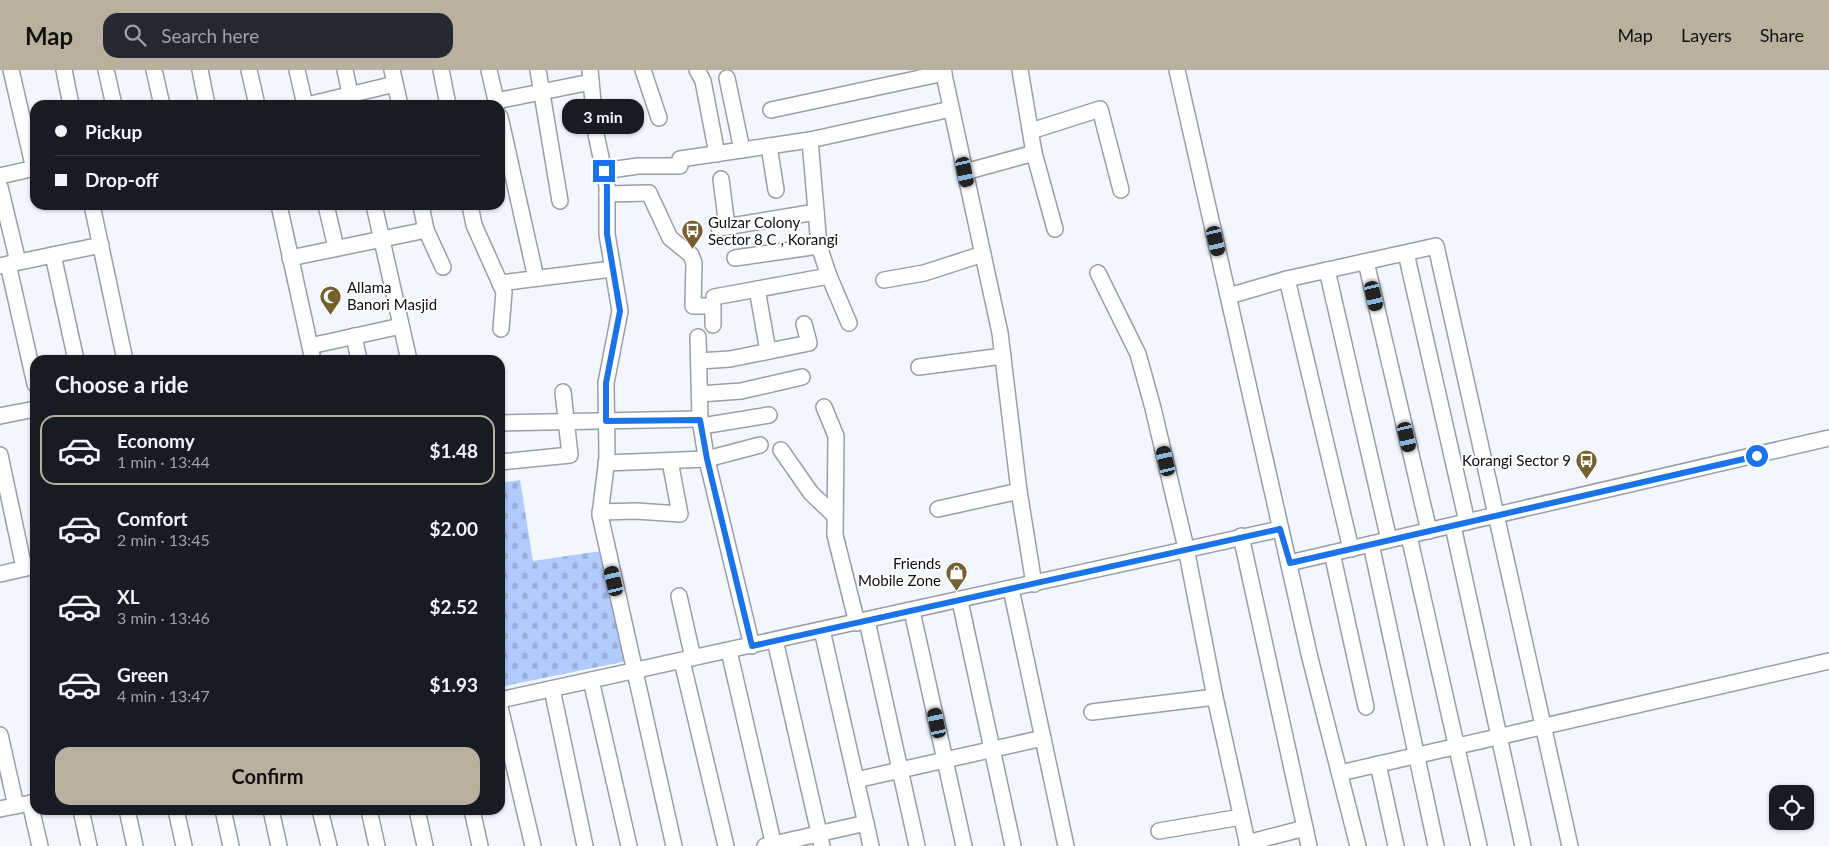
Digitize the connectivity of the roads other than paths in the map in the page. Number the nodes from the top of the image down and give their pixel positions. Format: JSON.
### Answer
{"nodes":[{"id":1,"x":11,"y":70,"type":"edge"},
{"id":2,"x":64,"y":70,"type":"edge"},
{"id":3,"x":106,"y":70,"type":"edge"},
{"id":4,"x":154,"y":70,"type":"edge"},
{"id":5,"x":200,"y":70,"type":"edge"},
{"id":6,"x":249,"y":70,"type":"edge"},
{"id":7,"x":297,"y":70,"type":"edge"},
{"id":8,"x":345,"y":70,"type":"edge"},
{"id":9,"x":441,"y":70,"type":"edge"},
{"id":10,"x":489,"y":70,"type":"edge"},
{"id":11,"x":538,"y":70,"type":"edge"},
{"id":12,"x":643,"y":70,"type":"edge"},
{"id":13,"x":697,"y":70,"type":"edge"},
{"id":14,"x":1020,"y":70,"type":"edge"},
{"id":15,"x":1177,"y":70,"type":"edge"},
{"id":16,"x":943,"y":72,"type":"edge"},
{"id":17,"x":590,"y":76,"type":"edge"},
{"id":18,"x":394,"y":77,"type":"edge"},
{"id":19,"x":727,"y":78,"type":"dead end"},
{"id":20,"x":543,"y":92,"type":"junction"},
{"id":21,"x":69,"y":100,"type":"edge"},
{"id":22,"x":113,"y":100,"type":"edge"},
{"id":23,"x":161,"y":100,"type":"edge"},
{"id":24,"x":206,"y":100,"type":"edge"},
{"id":25,"x":255,"y":100,"type":"edge"},
{"id":26,"x":305,"y":100,"type":"edge"},
{"id":27,"x":351,"y":100,"type":"edge"},
{"id":28,"x":399,"y":100,"type":"edge"},
{"id":29,"x":447,"y":100,"type":"edge"},
{"id":30,"x":496,"y":100,"type":"edge"},
{"id":31,"x":505,"y":101,"type":"edge"},
{"id":32,"x":951,"y":109,"type":"junction"},
{"id":33,"x":771,"y":110,"type":"dead end"},
{"id":34,"x":659,"y":118,"type":"dead end"},
{"id":35,"x":1031,"y":131,"type":"junction"},
{"id":36,"x":505,"y":139,"type":"edge"},
{"id":37,"x":810,"y":140,"type":"junction"},
{"id":38,"x":769,"y":146,"type":"junction"},
{"id":39,"x":742,"y":150,"type":"junction"},
{"id":40,"x":30,"y":151,"type":"edge"},
{"id":41,"x":1034,"y":153,"type":"junction"},
{"id":42,"x":718,"y":154,"type":"junction"},
{"id":43,"x":30,"y":169,"type":"edge"},
{"id":44,"x":604,"y":171,"type":"junction"},
{"id":45,"x":965,"y":172,"type":"junction"},
{"id":46,"x":0,"y":176,"type":"edge"},
{"id":47,"x":721,"y":179,"type":"dead end"},
{"id":48,"x":0,"y":188,"type":"edge"},
{"id":49,"x":776,"y":190,"type":"dead end"},
{"id":50,"x":1121,"y":190,"type":"dead end"},
{"id":51,"x":607,"y":194,"type":"junction"},
{"id":52,"x":560,"y":201,"type":"dead end"},
{"id":53,"x":93,"y":210,"type":"edge"},
{"id":54,"x":279,"y":210,"type":"edge"},
{"id":55,"x":327,"y":210,"type":"edge"},
{"id":56,"x":375,"y":210,"type":"edge"},
{"id":57,"x":422,"y":210,"type":"edge"},
{"id":58,"x":471,"y":210,"type":"edge"},
{"id":59,"x":816,"y":212,"type":"junction"},
{"id":60,"x":1055,"y":229,"type":"dead end"},
{"id":61,"x":426,"y":230,"type":"junction"},
{"id":62,"x":381,"y":239,"type":"junction"},
{"id":63,"x":101,"y":245,"type":"junction"},
{"id":64,"x":819,"y":246,"type":"junction"},
{"id":65,"x":336,"y":248,"type":"junction"},
{"id":66,"x":1406,"y":253,"type":"junction"},
{"id":67,"x":983,"y":254,"type":"junction"},
{"id":68,"x":53,"y":255,"type":"junction"},
{"id":69,"x":290,"y":258,"type":"junction"},
{"id":70,"x":734,"y":258,"type":"dead end"},
{"id":71,"x":1366,"y":262,"type":"junction"},
{"id":72,"x":8,"y":264,"type":"edge"},
{"id":73,"x":443,"y":267,"type":"dead end"},
{"id":74,"x":612,"y":269,"type":"junction"},
{"id":75,"x":1327,"y":270,"type":"junction"},
{"id":76,"x":1098,"y":273,"type":"dead end"},
{"id":77,"x":829,"y":276,"type":"junction"},
{"id":78,"x":536,"y":278,"type":"junction"},
{"id":79,"x":1288,"y":279,"type":"junction"},
{"id":80,"x":884,"y":280,"type":"dead end"},
{"id":81,"x":500,"y":283,"type":"junction"},
{"id":82,"x":757,"y":289,"type":"junction"},
{"id":83,"x":714,"y":296,"type":"dead end"},
{"id":84,"x":1229,"y":296,"type":"junction"},
{"id":85,"x":850,"y":323,"type":"dead end"},
{"id":86,"x":804,"y":324,"type":"dead end"},
{"id":87,"x":713,"y":325,"type":"dead end"},
{"id":88,"x":401,"y":326,"type":"junction"},
{"id":89,"x":501,"y":329,"type":"dead end"},
{"id":90,"x":354,"y":336,"type":"junction"},
{"id":91,"x":698,"y":337,"type":"dead end"},
{"id":92,"x":768,"y":351,"type":"junction"},
{"id":93,"x":311,"y":353,"type":"edge"},
{"id":94,"x":75,"y":355,"type":"edge"},
{"id":95,"x":124,"y":355,"type":"edge"},
{"id":96,"x":359,"y":355,"type":"edge"},
{"id":97,"x":407,"y":355,"type":"edge"},
{"id":98,"x":1003,"y":356,"type":"junction"},
{"id":99,"x":699,"y":361,"type":"junction"},
{"id":100,"x":30,"y":362,"type":"edge"},
{"id":101,"x":919,"y":367,"type":"dead end"},
{"id":102,"x":802,"y":377,"type":"dead end"},
{"id":103,"x":564,"y":392,"type":"dead end"},
{"id":104,"x":700,"y":394,"type":"junction"},
{"id":105,"x":824,"y":407,"type":"dead end"},
{"id":106,"x":30,"y":410,"type":"edge"},
{"id":107,"x":769,"y":415,"type":"dead end"},
{"id":108,"x":0,"y":416,"type":"edge"},
{"id":109,"x":606,"y":421,"type":"junction"},
{"id":110,"x":566,"y":422,"type":"junction"},
{"id":111,"x":505,"y":423,"type":"edge"},
{"id":112,"x":701,"y":423,"type":"junction"},
{"id":113,"x":1829,"y":438,"type":"edge"},
{"id":114,"x":760,"y":445,"type":"dead end"},
{"id":115,"x":781,"y":450,"type":"dead end"},
{"id":116,"x":0,"y":455,"type":"edge"},
{"id":117,"x":707,"y":459,"type":"junction"},
{"id":118,"x":670,"y":461,"type":"junction"},
{"id":119,"x":505,"y":462,"type":"edge"},
{"id":120,"x":606,"y":463,"type":"junction"},
{"id":121,"x":1019,"y":491,"type":"junction"},
{"id":122,"x":938,"y":509,"type":"dead end"},
{"id":123,"x":600,"y":512,"type":"junction"},
{"id":124,"x":834,"y":515,"type":"junction"},
{"id":125,"x":1496,"y":516,"type":"junction"},
{"id":126,"x":1460,"y":524,"type":"junction"},
{"id":127,"x":1280,"y":529,"type":"junction"},
{"id":128,"x":1429,"y":531,"type":"junction"},
{"id":129,"x":1241,"y":536,"type":"junction"},
{"id":130,"x":1409,"y":536,"type":"junction"},
{"id":131,"x":1389,"y":540,"type":"junction"},
{"id":132,"x":1370,"y":544,"type":"junction"},
{"id":133,"x":1186,"y":548,"type":"junction"},
{"id":134,"x":1351,"y":549,"type":"junction"},
{"id":135,"x":1332,"y":554,"type":"junction"},
{"id":136,"x":1290,"y":563,"type":"junction"},
{"id":137,"x":30,"y":567,"type":"edge"},
{"id":138,"x":0,"y":574,"type":"edge"},
{"id":139,"x":1034,"y":584,"type":"junction"},
{"id":140,"x":1011,"y":589,"type":"junction"},
{"id":141,"x":679,"y":596,"type":"dead end"},
{"id":142,"x":960,"y":600,"type":"junction"},
{"id":143,"x":912,"y":611,"type":"junction"},
{"id":144,"x":862,"y":622,"type":"junction"},
{"id":145,"x":822,"y":630,"type":"junction"},
{"id":146,"x":775,"y":640,"type":"junction"},
{"id":147,"x":752,"y":646,"type":"junction"},
{"id":148,"x":729,"y":650,"type":"junction"},
{"id":149,"x":688,"y":660,"type":"junction"},
{"id":150,"x":1829,"y":661,"type":"edge"},
{"id":151,"x":635,"y":671,"type":"junction"},
{"id":152,"x":591,"y":680,"type":"junction"},
{"id":153,"x":552,"y":689,"type":"junction"},
{"id":154,"x":1215,"y":697,"type":"junction"},
{"id":155,"x":505,"y":699,"type":"edge"},
{"id":156,"x":1366,"y":707,"type":"dead end"},
{"id":157,"x":1092,"y":712,"type":"dead end"},
{"id":158,"x":1544,"y":726,"type":"junction"},
{"id":159,"x":505,"y":728,"type":"edge"},
{"id":160,"x":0,"y":736,"type":"edge"},
{"id":161,"x":1499,"y":736,"type":"junction"},
{"id":162,"x":1042,"y":738,"type":"junction"},
{"id":163,"x":1456,"y":746,"type":"junction"},
{"id":164,"x":992,"y":750,"type":"junction"},
{"id":165,"x":1416,"y":755,"type":"junction"},
{"id":166,"x":945,"y":760,"type":"junction"},
{"id":167,"x":1378,"y":764,"type":"junction"},
{"id":168,"x":900,"y":770,"type":"junction"},
{"id":169,"x":1340,"y":773,"type":"junction"},
{"id":170,"x":856,"y":780,"type":"junction"},
{"id":171,"x":27,"y":804,"type":"edge"},
{"id":172,"x":0,"y":809,"type":"edge"},
{"id":173,"x":30,"y":815,"type":"edge"},
{"id":174,"x":81,"y":815,"type":"edge"},
{"id":175,"x":128,"y":815,"type":"edge"},
{"id":176,"x":177,"y":815,"type":"edge"},
{"id":177,"x":224,"y":815,"type":"edge"},
{"id":178,"x":272,"y":815,"type":"edge"},
{"id":179,"x":321,"y":815,"type":"edge"},
{"id":180,"x":369,"y":815,"type":"edge"},
{"id":181,"x":418,"y":815,"type":"edge"},
{"id":182,"x":473,"y":815,"type":"edge"},
{"id":183,"x":1241,"y":817,"type":"junction"},
{"id":184,"x":866,"y":823,"type":"junction"},
{"id":185,"x":1305,"y":828,"type":"junction"},
{"id":186,"x":1159,"y":831,"type":"dead end"},
{"id":187,"x":820,"y":840,"type":"edge"},
{"id":188,"x":1247,"y":844,"type":"edge"},
{"id":189,"x":770,"y":845,"type":"edge"},
{"id":190,"x":40,"y":846,"type":"edge"},
{"id":191,"x":88,"y":846,"type":"edge"},
{"id":192,"x":135,"y":846,"type":"edge"},
{"id":193,"x":184,"y":846,"type":"edge"},
{"id":194,"x":232,"y":846,"type":"edge"},
{"id":195,"x":279,"y":846,"type":"edge"},
{"id":196,"x":329,"y":846,"type":"edge"},
{"id":197,"x":377,"y":846,"type":"edge"},
{"id":198,"x":425,"y":846,"type":"edge"},
{"id":199,"x":480,"y":846,"type":"edge"},
{"id":200,"x":533,"y":846,"type":"edge"},
{"id":201,"x":585,"y":846,"type":"edge"},
{"id":202,"x":629,"y":846,"type":"edge"},
{"id":203,"x":674,"y":846,"type":"edge"},
{"id":204,"x":726,"y":846,"type":"edge"},
{"id":205,"x":871,"y":846,"type":"edge"},
{"id":206,"x":917,"y":846,"type":"edge"},
{"id":207,"x":964,"y":846,"type":"edge"},
{"id":208,"x":1013,"y":846,"type":"edge"},
{"id":209,"x":1066,"y":846,"type":"edge"},
{"id":210,"x":1309,"y":846,"type":"edge"},
{"id":211,"x":1358,"y":846,"type":"edge"},
{"id":212,"x":1396,"y":846,"type":"edge"},
{"id":213,"x":1436,"y":846,"type":"edge"},
{"id":214,"x":1479,"y":846,"type":"edge"},
{"id":215,"x":1524,"y":846,"type":"edge"},
{"id":216,"x":1570,"y":846,"type":"edge"}],
"edges":[{"from":1,"to":40,"type":"street"},
{"from":2,"to":21,"type":"street"},
{"from":3,"to":22,"type":"street"},
{"from":4,"to":23,"type":"street"},
{"from":5,"to":24,"type":"street"},
{"from":6,"to":25,"type":"street"},
{"from":7,"to":26,"type":"street"},
{"from":8,"to":27,"type":"street"},
{"from":9,"to":29,"type":"street"},
{"from":10,"to":30,"type":"street"},
{"from":11,"to":20,"type":"street"},
{"from":12,"to":34,"type":"street"},
{"from":13,"to":42,"type":"street"},
{"from":14,"to":35,"type":"street"},
{"from":15,"to":84,"type":"street"},
{"from":16,"to":32,"type":"street"},
{"from":16,"to":33,"type":"street"},
{"from":17,"to":20,"type":"street"},
{"from":17,"to":44,"type":"street"},
{"from":18,"to":27,"type":"street"},
{"from":18,"to":28,"type":"street"},
{"from":19,"to":39,"type":"street"},
{"from":20,"to":31,"type":"street"},
{"from":20,"to":52,"type":"street"},
{"from":32,"to":37,"type":"street"},
{"from":32,"to":45,"type":"street"},
{"from":35,"to":41,"type":"street"},
{"from":35,"to":50,"type":"street"},
{"from":36,"to":78,"type":"street"},
{"from":37,"to":38,"type":"street"},
{"from":37,"to":59,"type":"street"},
{"from":38,"to":39,"type":"street"},
{"from":38,"to":49,"type":"street"},
{"from":39,"to":42,"type":"street"},
{"from":41,"to":45,"type":"street"},
{"from":41,"to":60,"type":"street"},
{"from":42,"to":44,"type":"street"},
{"from":43,"to":46,"type":"street"},
{"from":44,"to":51,"type":"street"},
{"from":45,"to":67,"type":"street"},
{"from":47,"to":59,"type":"street"},
{"from":48,"to":72,"type":"street"},
{"from":51,"to":74,"type":"street"},
{"from":51,"to":87,"type":"street"},
{"from":53,"to":63,"type":"street"},
{"from":54,"to":69,"type":"street"},
{"from":55,"to":65,"type":"street"},
{"from":56,"to":62,"type":"street"},
{"from":57,"to":61,"type":"street"},
{"from":58,"to":81,"type":"street"},
{"from":59,"to":64,"type":"street"},
{"from":61,"to":62,"type":"street"},
{"from":61,"to":73,"type":"street"},
{"from":62,"to":65,"type":"street"},
{"from":62,"to":88,"type":"street"},
{"from":63,"to":68,"type":"street"},
{"from":63,"to":95,"type":"street"},
{"from":64,"to":70,"type":"street"},
{"from":64,"to":77,"type":"street"},
{"from":65,"to":69,"type":"street"},
{"from":66,"to":71,"type":"street"},
{"from":66,"to":125,"type":"street"},
{"from":66,"to":126,"type":"street"},
{"from":67,"to":80,"type":"street"},
{"from":67,"to":98,"type":"street"},
{"from":68,"to":72,"type":"street"},
{"from":68,"to":94,"type":"street"},
{"from":69,"to":93,"type":"street"},
{"from":71,"to":75,"type":"street"},
{"from":71,"to":128,"type":"street"},
{"from":72,"to":100,"type":"street"},
{"from":74,"to":78,"type":"street"},
{"from":74,"to":109,"type":"street"},
{"from":75,"to":79,"type":"street"},
{"from":75,"to":131,"type":"street"},
{"from":76,"to":133,"type":"street"},
{"from":77,"to":82,"type":"street"},
{"from":77,"to":85,"type":"street"},
{"from":78,"to":81,"type":"street"},
{"from":79,"to":84,"type":"street"},
{"from":79,"to":134,"type":"street"},
{"from":81,"to":89,"type":"street"},
{"from":82,"to":83,"type":"street"},
{"from":82,"to":92,"type":"street"},
{"from":84,"to":127,"type":"street"},
{"from":86,"to":92,"type":"street"},
{"from":88,"to":90,"type":"street"},
{"from":88,"to":97,"type":"street"},
{"from":90,"to":93,"type":"street"},
{"from":90,"to":96,"type":"street"},
{"from":91,"to":99,"type":"street"},
{"from":92,"to":99,"type":"street"},
{"from":98,"to":101,"type":"street"},
{"from":98,"to":121,"type":"street"},
{"from":99,"to":104,"type":"street"},
{"from":102,"to":104,"type":"street"},
{"from":103,"to":110,"type":"street"},
{"from":104,"to":112,"type":"street"},
{"from":105,"to":124,"type":"street"},
{"from":106,"to":108,"type":"street"},
{"from":107,"to":112,"type":"street"},
{"from":109,"to":110,"type":"street"},
{"from":109,"to":112,"type":"street"},
{"from":109,"to":120,"type":"street"},
{"from":110,"to":111,"type":"street"},
{"from":110,"to":119,"type":"street"},
{"from":112,"to":117,"type":"street"},
{"from":113,"to":125,"type":"street"},
{"from":114,"to":117,"type":"street"},
{"from":115,"to":124,"type":"street"},
{"from":116,"to":137,"type":"street"},
{"from":117,"to":118,"type":"street"},
{"from":117,"to":147,"type":"street"},
{"from":118,"to":120,"type":"street"},
{"from":118,"to":123,"type":"street"},
{"from":120,"to":123,"type":"street"},
{"from":121,"to":122,"type":"street"},
{"from":121,"to":139,"type":"street"},
{"from":123,"to":151,"type":"street"},
{"from":124,"to":144,"type":"street"},
{"from":125,"to":126,"type":"street"},
{"from":125,"to":158,"type":"street"},
{"from":126,"to":128,"type":"street"},
{"from":126,"to":161,"type":"street"},
{"from":127,"to":129,"type":"street"},
{"from":127,"to":136,"type":"street"},
{"from":128,"to":130,"type":"street"},
{"from":129,"to":133,"type":"street"},
{"from":129,"to":185,"type":"street"},
{"from":130,"to":131,"type":"street"},
{"from":130,"to":163,"type":"street"},
{"from":131,"to":132,"type":"street"},
{"from":132,"to":134,"type":"street"},
{"from":132,"to":165,"type":"street"},
{"from":133,"to":139,"type":"street"},
{"from":133,"to":154,"type":"street"},
{"from":134,"to":135,"type":"street"},
{"from":135,"to":136,"type":"street"},
{"from":135,"to":156,"type":"street"},
{"from":136,"to":169,"type":"street"},
{"from":137,"to":138,"type":"street"},
{"from":139,"to":140,"type":"street"},
{"from":140,"to":142,"type":"street"},
{"from":140,"to":162,"type":"street"},
{"from":141,"to":149,"type":"street"},
{"from":142,"to":143,"type":"street"},
{"from":142,"to":164,"type":"street"},
{"from":143,"to":144,"type":"street"},
{"from":143,"to":166,"type":"street"},
{"from":144,"to":145,"type":"street"},
{"from":144,"to":168,"type":"street"},
{"from":145,"to":146,"type":"street"},
{"from":145,"to":170,"type":"street"},
{"from":146,"to":147,"type":"street"},
{"from":146,"to":187,"type":"street"},
{"from":147,"to":148,"type":"street"},
{"from":148,"to":149,"type":"street"},
{"from":148,"to":189,"type":"street"},
{"from":149,"to":151,"type":"street"},
{"from":149,"to":204,"type":"street"},
{"from":150,"to":158,"type":"street"},
{"from":151,"to":152,"type":"street"},
{"from":151,"to":203,"type":"street"},
{"from":152,"to":153,"type":"street"},
{"from":152,"to":202,"type":"street"},
{"from":153,"to":155,"type":"street"},
{"from":153,"to":201,"type":"street"},
{"from":154,"to":157,"type":"street"},
{"from":154,"to":183,"type":"street"},
{"from":158,"to":161,"type":"street"},
{"from":158,"to":216,"type":"street"},
{"from":159,"to":200,"type":"street"},
{"from":160,"to":171,"type":"street"},
{"from":161,"to":163,"type":"street"},
{"from":161,"to":215,"type":"street"},
{"from":162,"to":164,"type":"street"},
{"from":162,"to":209,"type":"street"},
{"from":163,"to":165,"type":"street"},
{"from":163,"to":214,"type":"street"},
{"from":164,"to":166,"type":"street"},
{"from":164,"to":208,"type":"street"},
{"from":165,"to":167,"type":"street"},
{"from":165,"to":213,"type":"street"},
{"from":166,"to":168,"type":"street"},
{"from":166,"to":207,"type":"street"},
{"from":167,"to":169,"type":"street"},
{"from":167,"to":212,"type":"street"},
{"from":168,"to":170,"type":"street"},
{"from":168,"to":206,"type":"street"},
{"from":169,"to":211,"type":"street"},
{"from":170,"to":184,"type":"street"},
{"from":171,"to":172,"type":"street"},
{"from":173,"to":190,"type":"street"},
{"from":174,"to":191,"type":"street"},
{"from":175,"to":192,"type":"street"},
{"from":176,"to":193,"type":"street"},
{"from":177,"to":194,"type":"street"},
{"from":178,"to":195,"type":"street"},
{"from":179,"to":196,"type":"street"},
{"from":180,"to":197,"type":"street"},
{"from":181,"to":198,"type":"street"},
{"from":182,"to":199,"type":"street"},
{"from":183,"to":186,"type":"street"},
{"from":183,"to":188,"type":"street"},
{"from":184,"to":187,"type":"street"},
{"from":184,"to":205,"type":"street"},
{"from":185,"to":188,"type":"street"},
{"from":185,"to":210,"type":"street"},
{"from":187,"to":189,"type":"street"}]}
